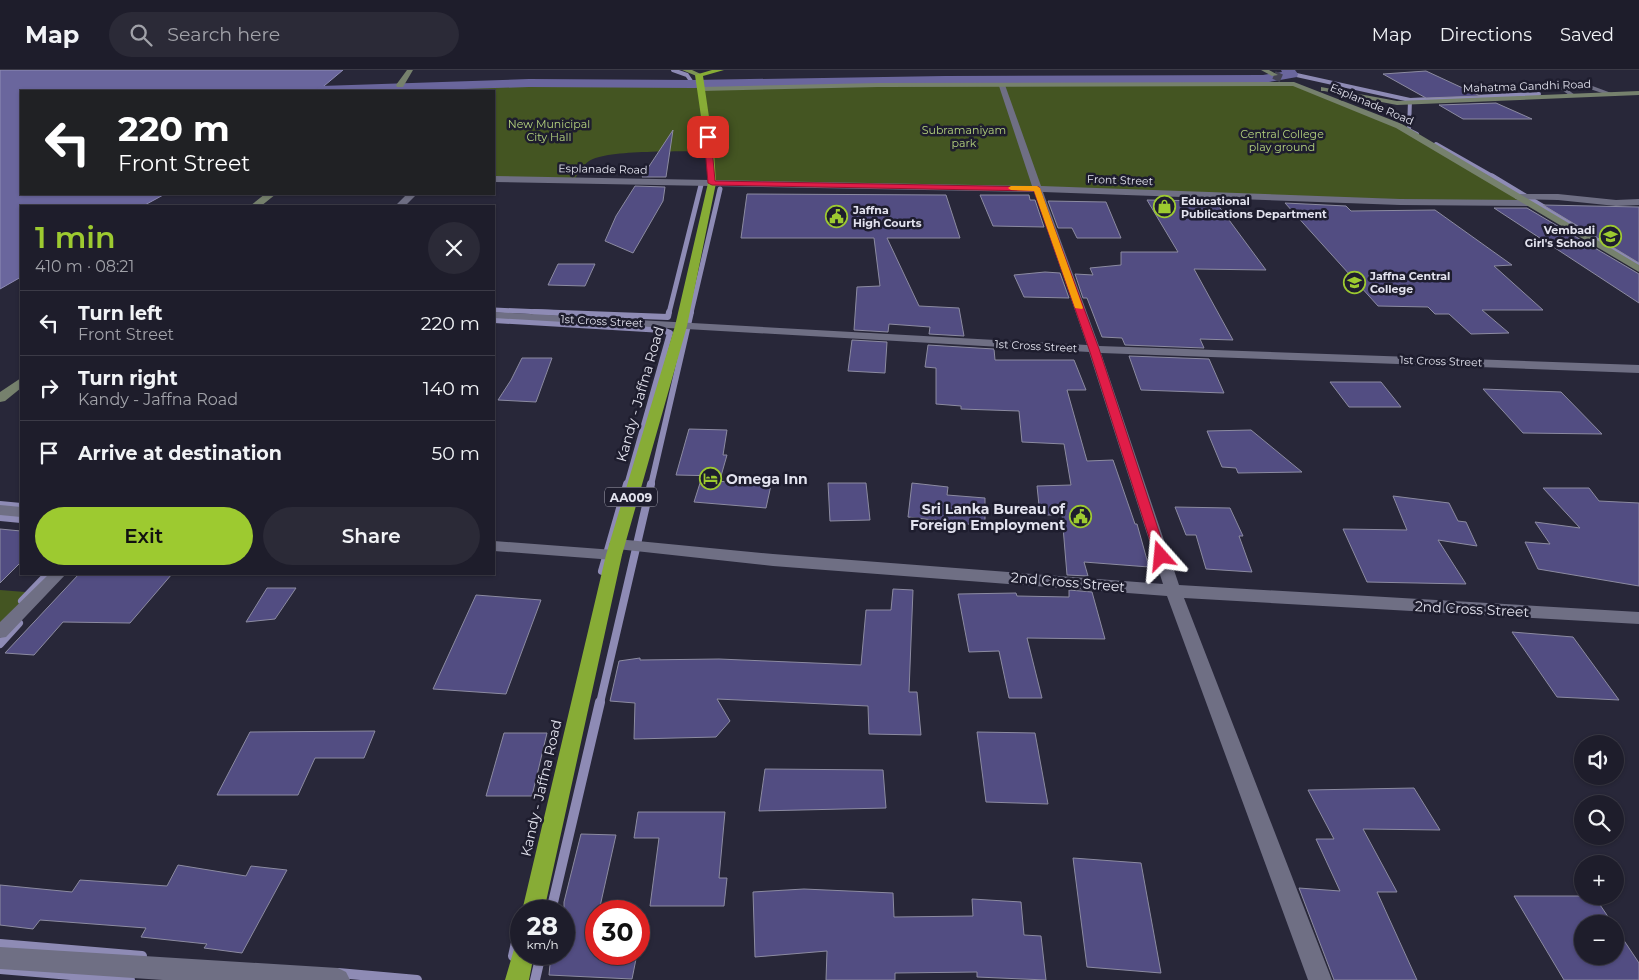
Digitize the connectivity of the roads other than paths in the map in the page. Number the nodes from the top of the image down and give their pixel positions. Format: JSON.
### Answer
{"nodes":[{"id":1,"x":410,"y":70,"type":"edge"},
{"id":2,"x":685,"y":70,"type":"edge"},
{"id":3,"x":721,"y":70,"type":"edge"},
{"id":4,"x":1264,"y":70,"type":"edge"},
{"id":5,"x":1274,"y":75,"type":"dead end"},
{"id":6,"x":1283,"y":79,"type":"tunnel mouth"},
{"id":7,"x":700,"y":82,"type":"junction"},
{"id":8,"x":1294,"y":84,"type":"junction"},
{"id":9,"x":1001,"y":85,"type":"junction"},
{"id":10,"x":397,"y":88,"type":"edge"},
{"id":11,"x":1611,"y":94,"type":"junction"},
{"id":12,"x":1637,"y":94,"type":"edge"},
{"id":13,"x":1572,"y":95,"type":"junction"},
{"id":14,"x":1399,"y":112,"type":"junction"},
{"id":15,"x":495,"y":179,"type":"edge"},
{"id":16,"x":712,"y":183,"type":"junction"},
{"id":17,"x":1037,"y":188,"type":"junction"},
{"id":18,"x":270,"y":195,"type":"edge"},
{"id":19,"x":411,"y":195,"type":"edge"},
{"id":20,"x":1518,"y":197,"type":"junction"},
{"id":21,"x":1639,"y":202,"type":"edge"},
{"id":22,"x":1528,"y":203,"type":"junction"},
{"id":23,"x":256,"y":205,"type":"edge"},
{"id":24,"x":401,"y":205,"type":"edge"},
{"id":25,"x":1639,"y":269,"type":"edge"},
{"id":26,"x":495,"y":315,"type":"edge"},
{"id":27,"x":680,"y":326,"type":"junction"},
{"id":28,"x":1094,"y":349,"type":"junction"},
{"id":29,"x":1639,"y":369,"type":"edge"},
{"id":30,"x":20,"y":383,"type":"edge"},
{"id":31,"x":0,"y":398,"type":"edge"},
{"id":32,"x":0,"y":510,"type":"edge"},
{"id":33,"x":20,"y":512,"type":"edge"},
{"id":34,"x":495,"y":546,"type":"edge"},
{"id":35,"x":616,"y":550,"type":"junction"},
{"id":36,"x":57,"y":575,"type":"edge"},
{"id":37,"x":1173,"y":591,"type":"junction"},
{"id":38,"x":1639,"y":618,"type":"edge"},
{"id":39,"x":0,"y":632,"type":"edge"},
{"id":40,"x":536,"y":900,"type":"edge"},
{"id":41,"x":0,"y":958,"type":"edge"},
{"id":42,"x":520,"y":965,"type":"edge"},
{"id":43,"x":338,"y":980,"type":"edge"},
{"id":44,"x":517,"y":980,"type":"edge"},
{"id":45,"x":1320,"y":980,"type":"edge"}],
"edges":[{"from":1,"to":10,"type":"street"},
{"from":2,"to":7,"type":"main road"},
{"from":3,"to":7,"type":"highway"},
{"from":4,"to":5,"type":"street"},
{"from":6,"to":8,"type":"street"},
{"from":7,"to":9,"type":"street","name":"Esplanade Road"},
{"from":7,"to":16,"type":"highway","name":"Kandy - Jaffna Road","number":"AA009"},
{"from":8,"to":9,"type":"street","name":"Esplanade Road"},
{"from":8,"to":14,"type":"street","name":"Esplanade Road"},
{"from":8,"to":14,"type":"street"},
{"from":9,"to":17,"type":"street"},
{"from":11,"to":12,"type":"street","name":"Mahatma Gandhi Road"},
{"from":11,"to":13,"type":"street","name":"Mahatma Gandhi Road"},
{"from":11,"to":13,"type":"lane"},
{"from":13,"to":14,"type":"street","name":"Mahatma Gandhi Road"},
{"from":14,"to":20,"type":"street","name":"Esplanade Road"},
{"from":15,"to":16,"type":"street","name":"Esplanade Road"},
{"from":16,"to":17,"type":"street","name":"Front Street"},
{"from":16,"to":27,"type":"highway","name":"Kandy - Jaffna Road","number":"AA009"},
{"from":17,"to":22,"type":"street","name":"Front Street"},
{"from":17,"to":28,"type":"street"},
{"from":18,"to":23,"type":"street"},
{"from":19,"to":24,"type":"street"},
{"from":20,"to":21,"type":"street"},
{"from":20,"to":22,"type":"street","name":"Esplanade Road"},
{"from":22,"to":25,"type":"street","name":"Esplanade Road"},
{"from":26,"to":27,"type":"street","name":"1st Cross Street"},
{"from":27,"to":28,"type":"street","name":"1st Cross Street"},
{"from":27,"to":35,"type":"highway","name":"Kandy - Jaffna Road","number":"AA009"},
{"from":28,"to":29,"type":"street","name":"1st Cross Street"},
{"from":28,"to":37,"type":"street"},
{"from":30,"to":31,"type":"street"},
{"from":32,"to":33,"type":"street"},
{"from":34,"to":35,"type":"street","name":"2nd Cross Street"},
{"from":35,"to":37,"type":"street","name":"2nd Cross Street"},
{"from":35,"to":40,"type":"highway","name":"Kandy - Jaffna Road","number":"AA009"},
{"from":36,"to":39,"type":"street"},
{"from":37,"to":38,"type":"street","name":"2nd Cross Street"},
{"from":37,"to":45,"type":"street"},
{"from":41,"to":43,"type":"street"},
{"from":42,"to":44,"type":"highway"}]}
